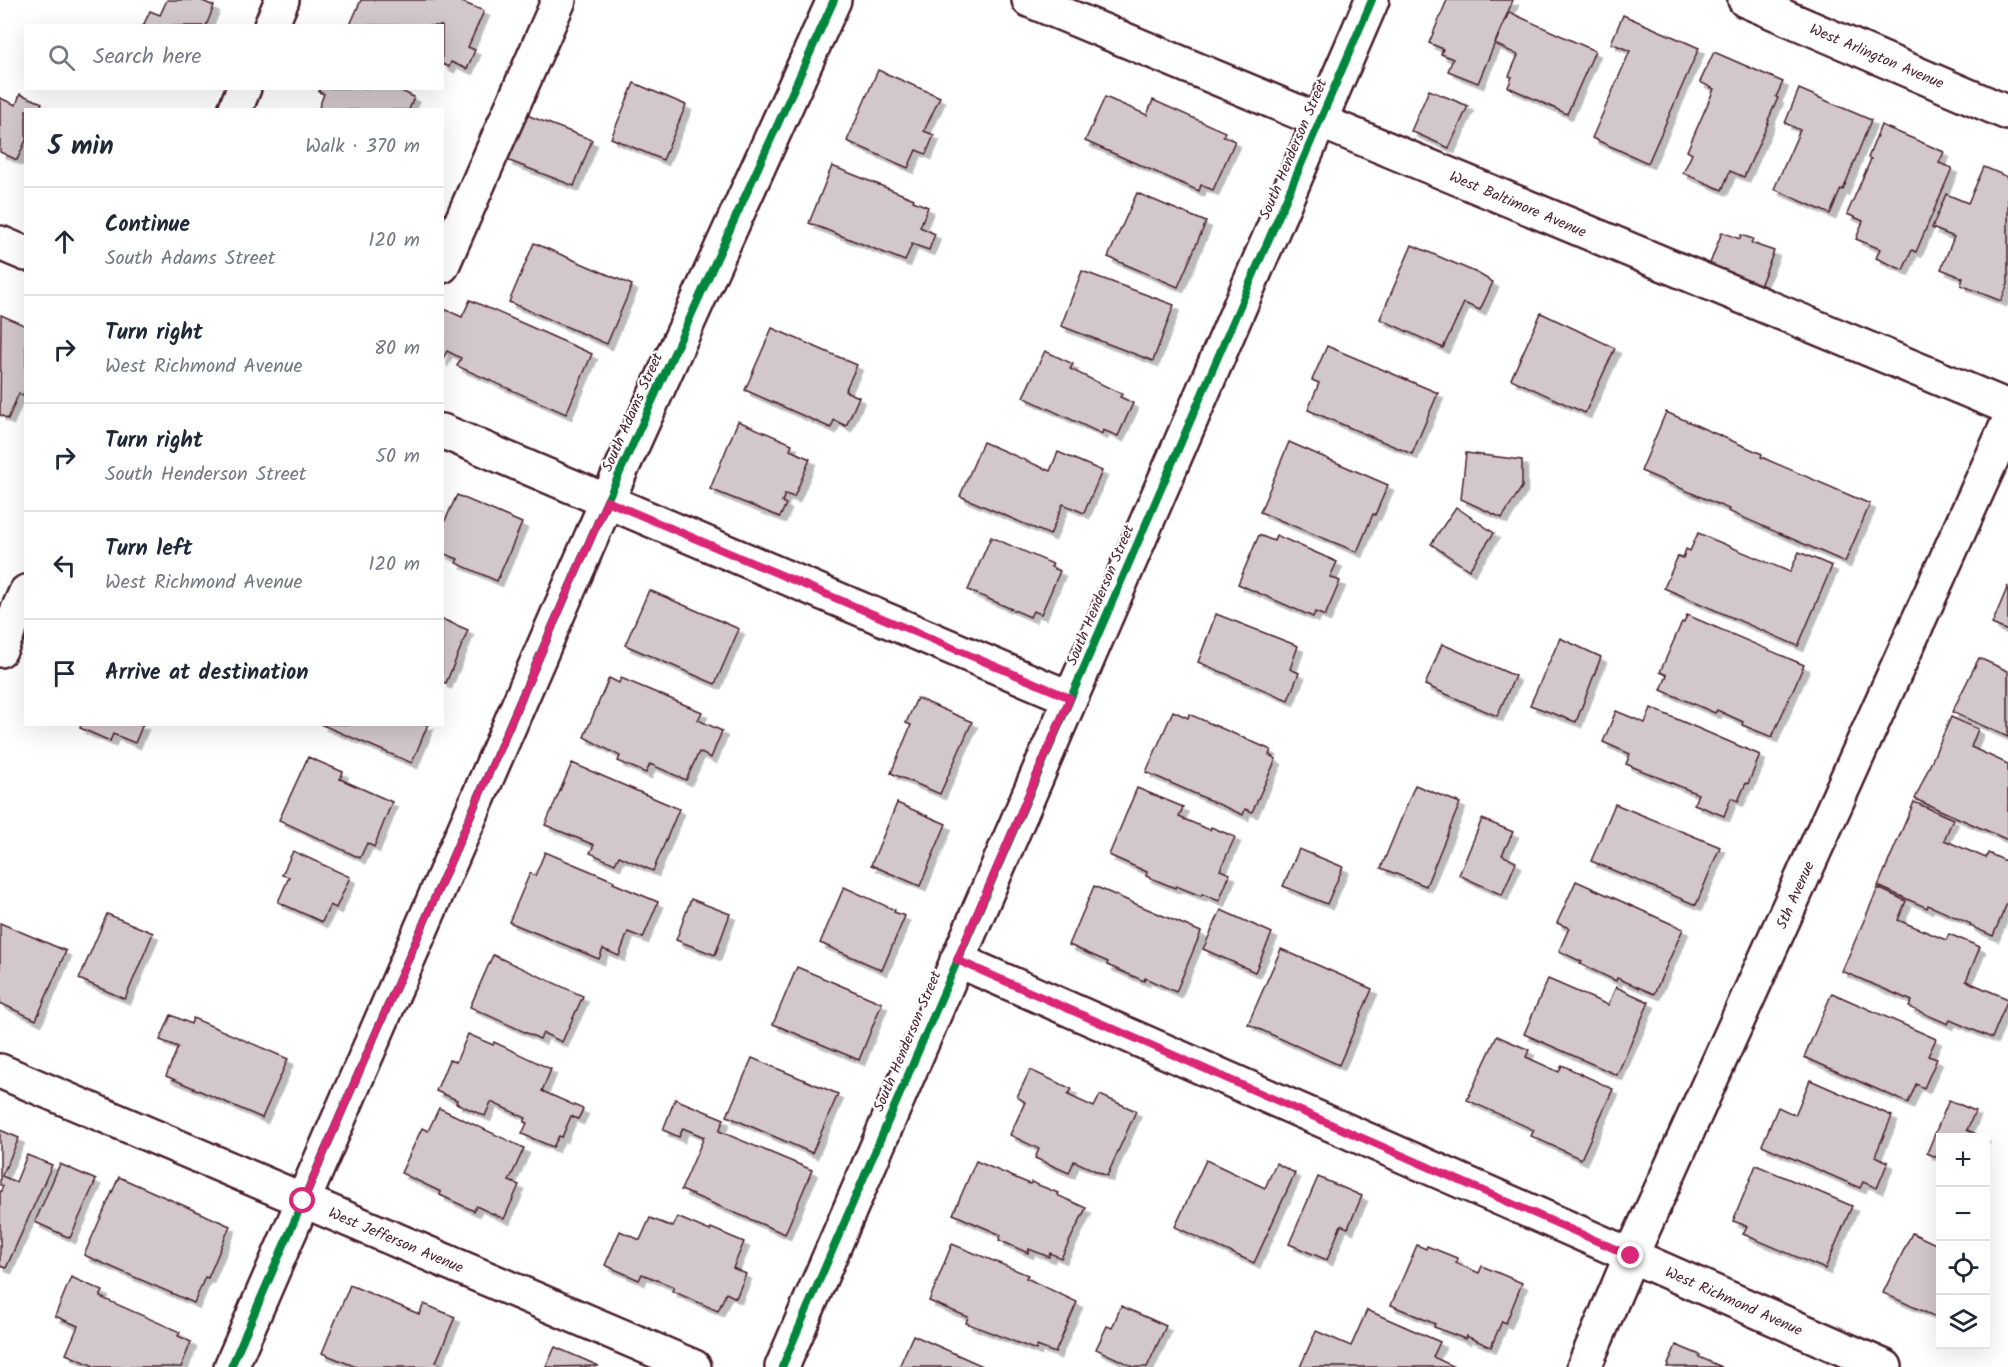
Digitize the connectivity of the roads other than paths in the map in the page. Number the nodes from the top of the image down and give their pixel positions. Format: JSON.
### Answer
{"nodes":[{"id":1,"x":282,"y":0,"type":"edge"},
{"id":2,"x":559,"y":0,"type":"edge"},
{"id":3,"x":834,"y":0,"type":"edge"},
{"id":4,"x":1029,"y":0,"type":"edge"},
{"id":5,"x":1372,"y":0,"type":"edge"},
{"id":6,"x":1745,"y":0,"type":"edge"},
{"id":7,"x":272,"y":24,"type":"edge"},
{"id":8,"x":243,"y":90,"type":"edge"},
{"id":9,"x":236,"y":108,"type":"edge"},
{"id":10,"x":2008,"y":112,"type":"edge"},
{"id":11,"x":1320,"y":121,"type":"junction"},
{"id":12,"x":0,"y":243,"type":"edge"},
{"id":13,"x":24,"y":253,"type":"edge"},
{"id":14,"x":444,"y":261,"type":"edge"},
{"id":15,"x":2008,"y":407,"type":"edge"},
{"id":16,"x":2008,"y":423,"type":"edge"},
{"id":17,"x":444,"y":433,"type":"edge"},
{"id":18,"x":607,"y":501,"type":"junction"},
{"id":19,"x":24,"y":596,"type":"edge"},
{"id":20,"x":0,"y":650,"type":"edge"},
{"id":21,"x":1070,"y":698,"type":"junction"},
{"id":22,"x":957,"y":960,"type":"junction"},
{"id":23,"x":0,"y":1071,"type":"edge"},
{"id":24,"x":303,"y":1201,"type":"junction"},
{"id":25,"x":1631,"y":1256,"type":"junction"},
{"id":26,"x":231,"y":1367,"type":"edge"},
{"id":27,"x":694,"y":1367,"type":"edge"},
{"id":28,"x":782,"y":1367,"type":"edge"},
{"id":29,"x":1584,"y":1367,"type":"edge"},
{"id":30,"x":1885,"y":1367,"type":"edge"}],
"edges":[{"from":1,"to":7,"type":"street"},
{"from":2,"to":14,"type":"street"},
{"from":3,"to":18,"type":"street","name":"South Adams Street"},
{"from":4,"to":11,"type":"street","name":"West Baltimore Avenue"},
{"from":5,"to":11,"type":"street","name":"South Henderson Street"},
{"from":6,"to":10,"type":"street","name":"West Arlington Avenue"},
{"from":8,"to":9,"type":"street"},
{"from":11,"to":15,"type":"street","name":"West Baltimore Avenue"},
{"from":11,"to":21,"type":"street","name":"South Henderson Street"},
{"from":12,"to":13,"type":"street"},
{"from":16,"to":25,"type":"street","name":"5th Avenue"},
{"from":17,"to":18,"type":"street"},
{"from":18,"to":21,"type":"street"},
{"from":18,"to":24,"type":"street","name":"South Adams Street"},
{"from":19,"to":20,"type":"street"},
{"from":21,"to":22,"type":"street","name":"South Henderson Street"},
{"from":22,"to":25,"type":"street","name":"West Richmond Avenue"},
{"from":22,"to":28,"type":"street","name":"South Henderson Street"},
{"from":23,"to":24,"type":"street","name":"West Jefferson Avenue"},
{"from":24,"to":26,"type":"street","name":"South Adams Street"},
{"from":24,"to":27,"type":"street","name":"West Jefferson Avenue"},
{"from":25,"to":29,"type":"street","name":"5th Avenue"},
{"from":25,"to":30,"type":"street","name":"West Richmond Avenue"}]}
